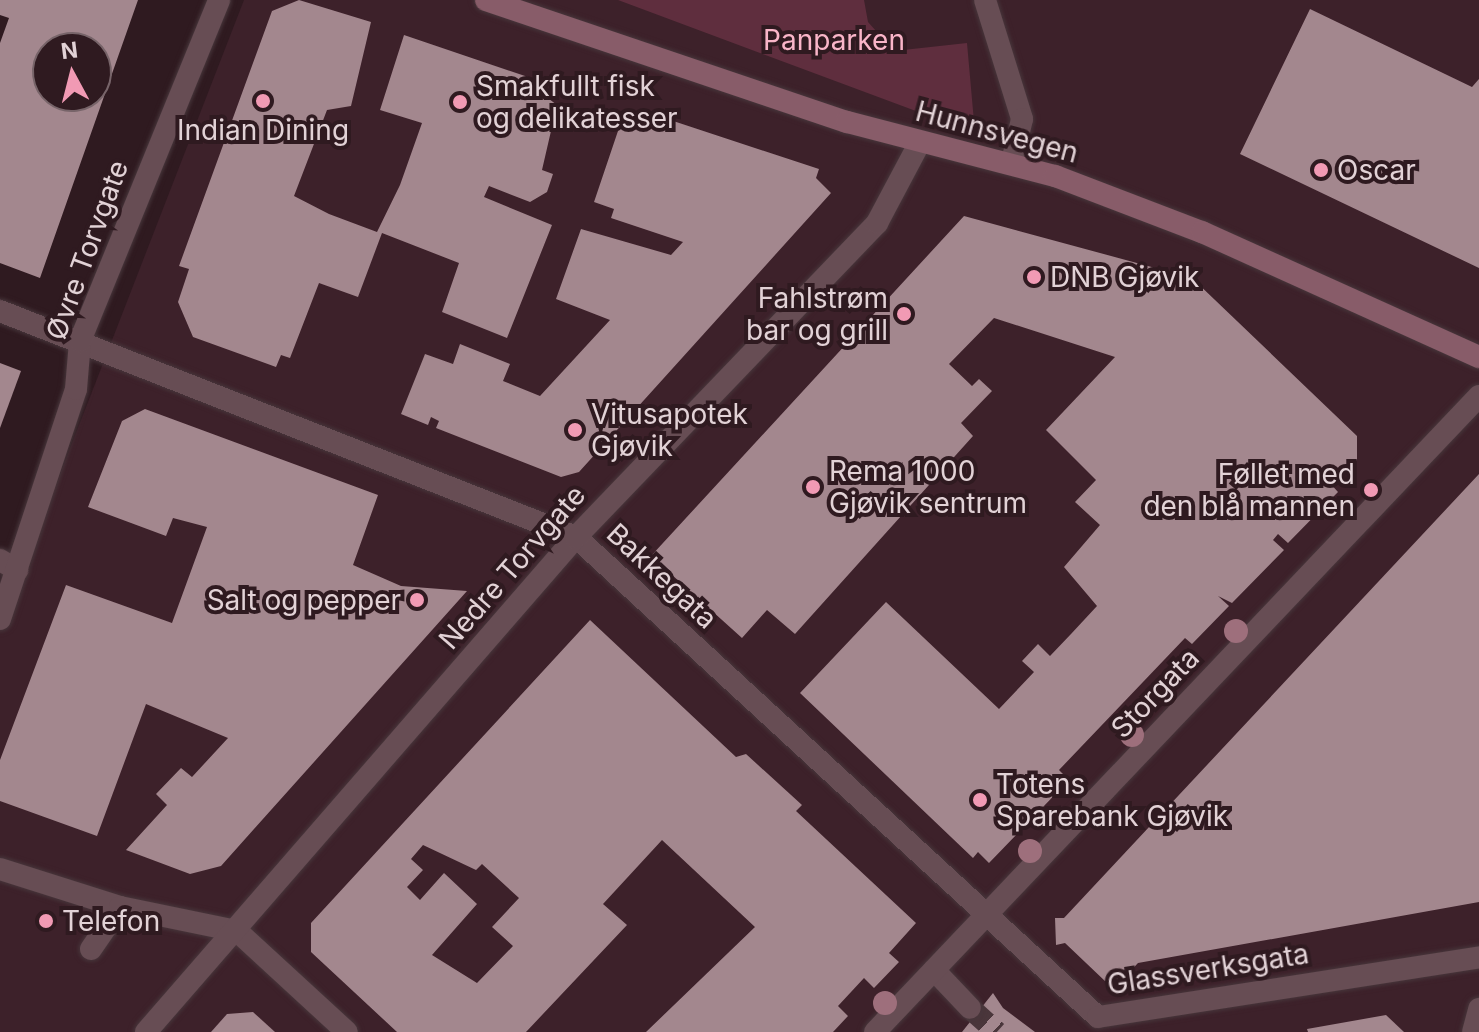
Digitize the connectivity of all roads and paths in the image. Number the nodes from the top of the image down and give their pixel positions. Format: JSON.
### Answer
{"nodes":[{"id":1,"x":219,"y":0,"type":"edge"},
{"id":2,"x":985,"y":0,"type":"edge"},
{"id":3,"x":492,"y":1,"type":"edge"},
{"id":4,"x":919,"y":144,"type":"junction"},
{"id":5,"x":1012,"y":162,"type":"junction"},
{"id":6,"x":0,"y":311,"type":"edge"},
{"id":7,"x":80,"y":341,"type":"junction"},
{"id":8,"x":1479,"y":357,"type":"edge"},
{"id":9,"x":1479,"y":396,"type":"edge"},
{"id":10,"x":576,"y":537,"type":"junction"},
{"id":11,"x":9,"y":565,"type":"edge"},
{"id":12,"x":0,"y":619,"type":"edge"},
{"id":13,"x":0,"y":869,"type":"edge"},
{"id":14,"x":120,"y":907,"type":"junction"},
{"id":15,"x":983,"y":918,"type":"junction"},
{"id":16,"x":237,"y":931,"type":"junction"},
{"id":17,"x":91,"y":949,"type":"dead end"},
{"id":18,"x":1479,"y":957,"type":"edge"},
{"id":19,"x":934,"y":970,"type":"junction"},
{"id":20,"x":970,"y":1008,"type":"tunnel mouth"},
{"id":21,"x":1479,"y":1009,"type":"edge"},
{"id":22,"x":146,"y":1032,"type":"edge"},
{"id":23,"x":347,"y":1032,"type":"edge"},
{"id":24,"x":875,"y":1032,"type":"edge"},
{"id":25,"x":1473,"y":1032,"type":"edge"}],
"edges":[{"from":1,"to":7,"type":"street","name":"Øvre Torvgate"},
{"from":2,"to":5,"type":"street"},
{"from":3,"to":4,"type":"main road","name":"Hunnsvegen"},
{"from":4,"to":5,"type":"main road","name":"Hunnsvegen"},
{"from":4,"to":10,"type":"street","name":"Nedre Torvgate"},
{"from":5,"to":8,"type":"main road","name":"Hunnsvegen"},
{"from":6,"to":7,"type":"street","name":"Bakkegata"},
{"from":7,"to":10,"type":"street","name":"Bakkegata"},
{"from":7,"to":11,"type":"street","name":"Øvre Torvgate"},
{"from":9,"to":15,"type":"street","name":"Storgata"},
{"from":10,"to":15,"type":"street","name":"Bakkegata"},
{"from":10,"to":16,"type":"street","name":"Nedre Torvgate"},
{"from":11,"to":12,"type":"street","name":"Øvre Torvgate"},
{"from":13,"to":14,"type":"street"},
{"from":14,"to":16,"type":"street"},
{"from":14,"to":17,"type":"street"},
{"from":15,"to":18,"type":"street","name":"Glassverksgata"},
{"from":15,"to":19,"type":"street","name":"Storgata"},
{"from":16,"to":22,"type":"street","name":"Nedre Torvgate"},
{"from":16,"to":23,"type":"street"},
{"from":19,"to":20,"type":"street"},
{"from":19,"to":24,"type":"street","name":"Storgata"},
{"from":21,"to":25,"type":"street"}]}
